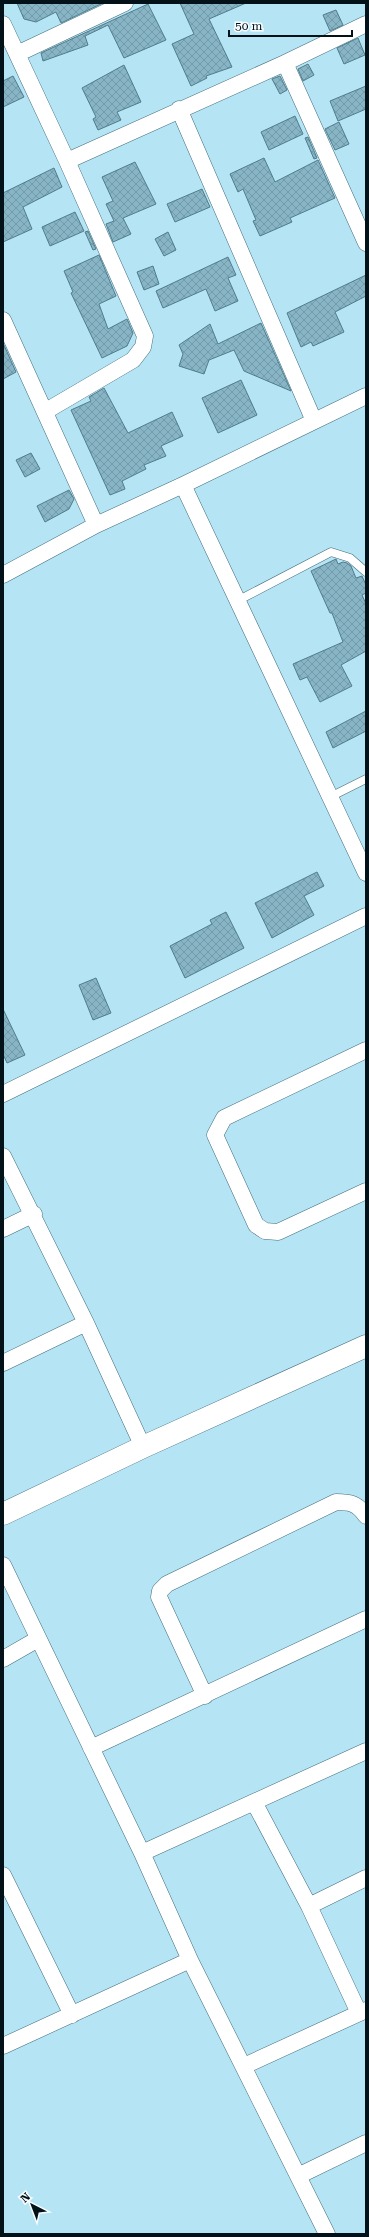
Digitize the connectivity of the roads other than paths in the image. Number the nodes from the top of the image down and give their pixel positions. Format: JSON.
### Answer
{"nodes":[{"id":1,"x":125,"y":3,"type":"edge"},
{"id":2,"x":3,"y":24,"type":"edge"},
{"id":3,"x":366,"y":24,"type":"edge"},
{"id":4,"x":17,"y":54,"type":"junction"},
{"id":5,"x":285,"y":63,"type":"junction"},
{"id":6,"x":179,"y":109,"type":"junction"},
{"id":7,"x":67,"y":161,"type":"junction"},
{"id":8,"x":366,"y":243,"type":"edge"},
{"id":9,"x":3,"y":320,"type":"edge"},
{"id":10,"x":366,"y":396,"type":"edge"},
{"id":11,"x":46,"y":411,"type":"junction"},
{"id":12,"x":314,"y":421,"type":"junction"},
{"id":13,"x":183,"y":485,"type":"junction"},
{"id":14,"x":96,"y":525,"type":"junction"},
{"id":15,"x":366,"y":572,"type":"edge"},
{"id":16,"x":3,"y":575,"type":"edge"},
{"id":17,"x":239,"y":600,"type":"junction"},
{"id":18,"x":366,"y":780,"type":"edge"},
{"id":19,"x":330,"y":797,"type":"junction"},
{"id":20,"x":366,"y":873,"type":"edge"},
{"id":21,"x":366,"y":916,"type":"edge"},
{"id":22,"x":366,"y":1050,"type":"edge"},
{"id":23,"x":3,"y":1094,"type":"edge"},
{"id":24,"x":3,"y":1156,"type":"edge"},
{"id":25,"x":366,"y":1191,"type":"edge"},
{"id":26,"x":34,"y":1214,"type":"junction"},
{"id":27,"x":3,"y":1229,"type":"edge"},
{"id":28,"x":86,"y":1323,"type":"junction"},
{"id":29,"x":366,"y":1346,"type":"edge"},
{"id":30,"x":3,"y":1363,"type":"edge"},
{"id":31,"x":143,"y":1447,"type":"junction"},
{"id":32,"x":3,"y":1514,"type":"edge"},
{"id":33,"x":366,"y":1516,"type":"edge"},
{"id":34,"x":3,"y":1565,"type":"edge"},
{"id":35,"x":366,"y":1619,"type":"edge"},
{"id":36,"x":38,"y":1639,"type":"junction"},
{"id":37,"x":3,"y":1659,"type":"edge"},
{"id":38,"x":205,"y":1696,"type":"junction"},
{"id":39,"x":91,"y":1748,"type":"junction"},
{"id":40,"x":366,"y":1751,"type":"edge"},
{"id":41,"x":254,"y":1802,"type":"junction"},
{"id":42,"x":142,"y":1853,"type":"junction"},
{"id":43,"x":3,"y":1875,"type":"edge"},
{"id":44,"x":366,"y":1878,"type":"edge"},
{"id":45,"x":309,"y":1906,"type":"junction"},
{"id":46,"x":190,"y":1960,"type":"junction"},
{"id":47,"x":362,"y":2011,"type":"edge"},
{"id":48,"x":72,"y":2015,"type":"junction"},
{"id":49,"x":3,"y":2046,"type":"edge"},
{"id":50,"x":244,"y":2066,"type":"junction"},
{"id":51,"x":366,"y":2143,"type":"edge"},
{"id":52,"x":298,"y":2176,"type":"junction"},
{"id":53,"x":327,"y":2234,"type":"edge"}],
"edges":[{"from":1,"to":4,"type":"street"},
{"from":2,"to":4,"type":"street"},
{"from":3,"to":5,"type":"street"},
{"from":4,"to":7,"type":"street"},
{"from":5,"to":6,"type":"street"},
{"from":5,"to":8,"type":"street"},
{"from":6,"to":7,"type":"street"},
{"from":6,"to":12,"type":"street"},
{"from":7,"to":11,"type":"street"},
{"from":9,"to":11,"type":"street"},
{"from":10,"to":12,"type":"street"},
{"from":11,"to":14,"type":"street"},
{"from":12,"to":13,"type":"street"},
{"from":13,"to":14,"type":"street"},
{"from":13,"to":17,"type":"street"},
{"from":14,"to":16,"type":"street"},
{"from":15,"to":17,"type":"lane"},
{"from":17,"to":19,"type":"street"},
{"from":18,"to":19,"type":"lane"},
{"from":19,"to":20,"type":"street"},
{"from":21,"to":23,"type":"street"},
{"from":22,"to":25,"type":"street"},
{"from":24,"to":26,"type":"street"},
{"from":26,"to":27,"type":"street"},
{"from":26,"to":28,"type":"street"},
{"from":28,"to":30,"type":"street"},
{"from":28,"to":31,"type":"street"},
{"from":29,"to":31,"type":"street"},
{"from":31,"to":32,"type":"street"},
{"from":33,"to":38,"type":"street"},
{"from":34,"to":36,"type":"street"},
{"from":35,"to":38,"type":"street"},
{"from":36,"to":37,"type":"street"},
{"from":36,"to":39,"type":"street"},
{"from":38,"to":39,"type":"street"},
{"from":39,"to":42,"type":"street"},
{"from":40,"to":41,"type":"street"},
{"from":41,"to":42,"type":"street"},
{"from":41,"to":45,"type":"street"},
{"from":42,"to":46,"type":"street"},
{"from":43,"to":48,"type":"street"},
{"from":44,"to":45,"type":"street"},
{"from":45,"to":47,"type":"street"},
{"from":46,"to":48,"type":"street"},
{"from":46,"to":50,"type":"street"},
{"from":47,"to":50,"type":"street"},
{"from":48,"to":49,"type":"street"},
{"from":50,"to":52,"type":"street"},
{"from":51,"to":52,"type":"street"},
{"from":52,"to":53,"type":"street"}]}
